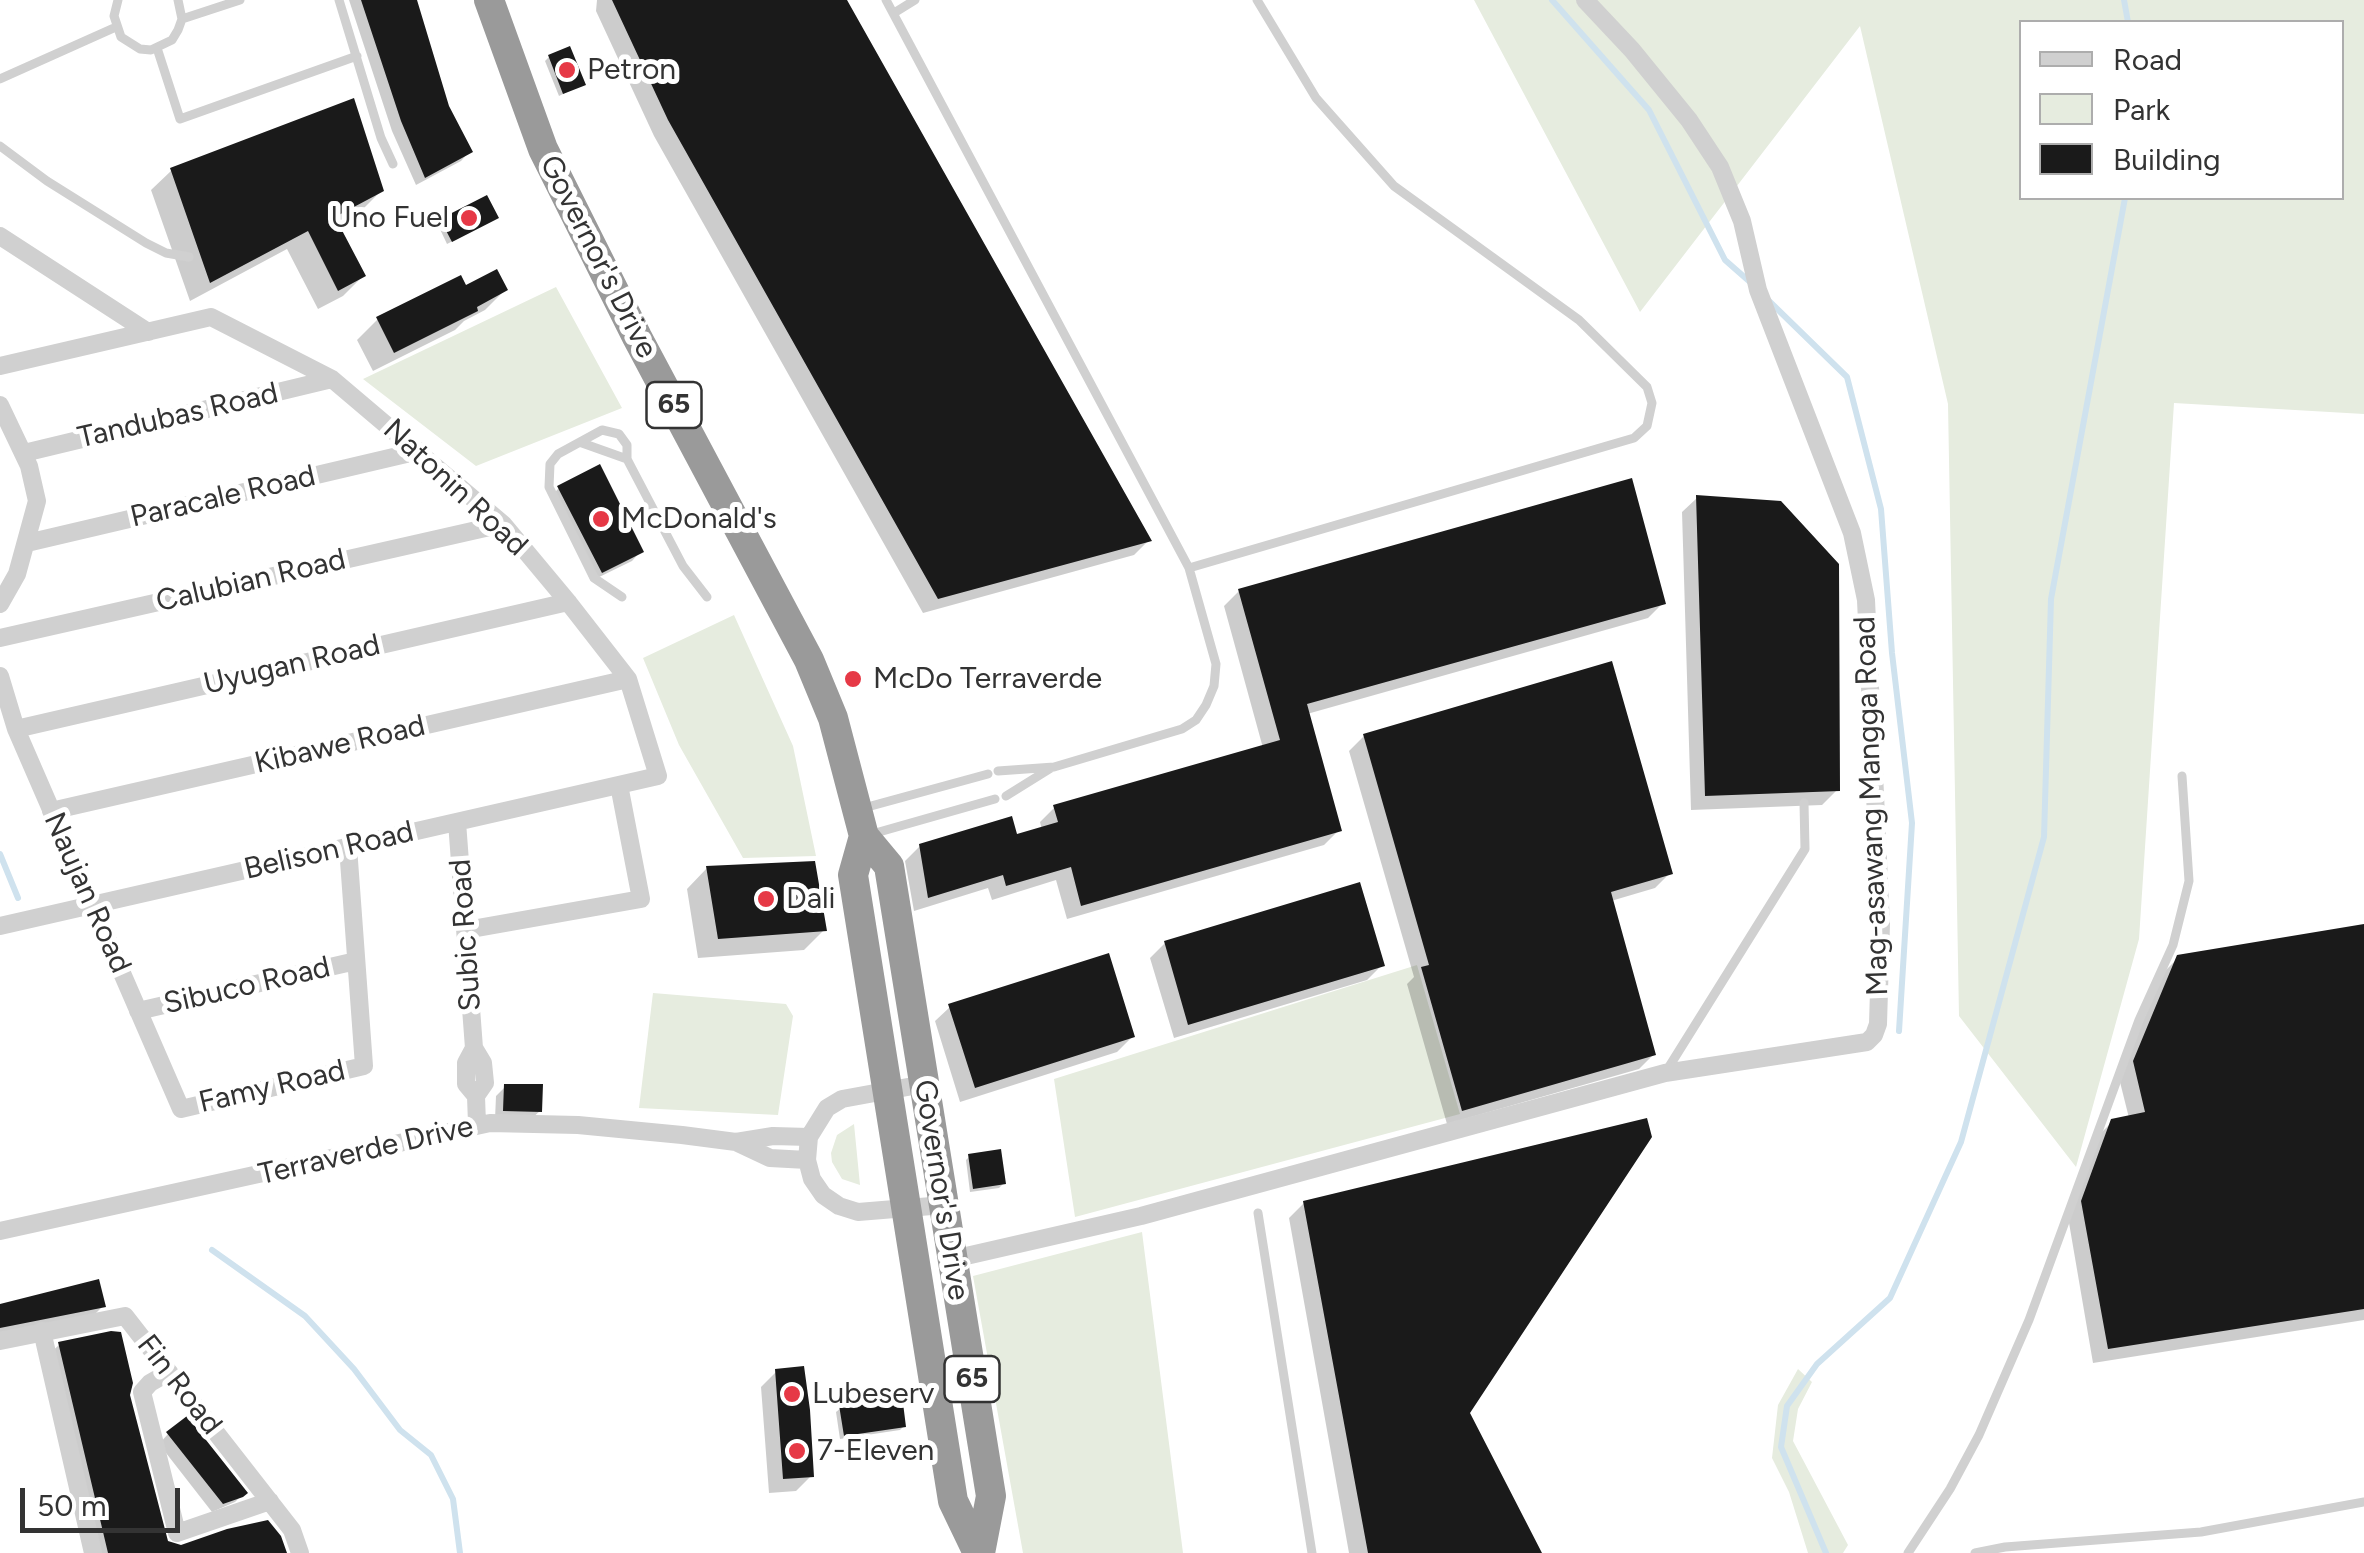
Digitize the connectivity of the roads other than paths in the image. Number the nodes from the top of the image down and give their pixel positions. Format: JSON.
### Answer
{"nodes":[{"id":1,"x":118,"y":0,"type":"edge"},
{"id":2,"x":178,"y":0,"type":"edge"},
{"id":3,"x":240,"y":0,"type":"edge"},
{"id":4,"x":339,"y":0,"type":"edge"},
{"id":5,"x":490,"y":0,"type":"edge"},
{"id":6,"x":886,"y":0,"type":"edge"},
{"id":7,"x":915,"y":0,"type":"edge"},
{"id":8,"x":1257,"y":0,"type":"edge"},
{"id":9,"x":1585,"y":0,"type":"edge"},
{"id":10,"x":894,"y":13,"type":"junction"},
{"id":11,"x":182,"y":19,"type":"junction"},
{"id":12,"x":116,"y":26,"type":"junction"},
{"id":13,"x":157,"y":48,"type":"junction"},
{"id":14,"x":356,"y":56,"type":"junction"},
{"id":15,"x":0,"y":79,"type":"edge"},
{"id":16,"x":0,"y":146,"type":"edge"},
{"id":17,"x":393,"y":164,"type":"dead end"},
{"id":18,"x":0,"y":236,"type":"edge"},
{"id":19,"x":189,"y":257,"type":"dead end"},
{"id":20,"x":148,"y":332,"type":"junction"},
{"id":21,"x":0,"y":366,"type":"edge"},
{"id":22,"x":332,"y":379,"type":"junction"},
{"id":23,"x":0,"y":405,"type":"edge"},
{"id":24,"x":582,"y":442,"type":"junction"},
{"id":25,"x":420,"y":451,"type":"junction"},
{"id":26,"x":24,"y":453,"type":"junction"},
{"id":27,"x":626,"y":459,"type":"junction"},
{"id":28,"x":503,"y":524,"type":"junction"},
{"id":29,"x":27,"y":543,"type":"junction"},
{"id":30,"x":1189,"y":568,"type":"junction"},
{"id":31,"x":707,"y":597,"type":"dead end"},
{"id":32,"x":622,"y":598,"type":"dead end"},
{"id":33,"x":568,"y":602,"type":"junction"},
{"id":34,"x":0,"y":604,"type":"edge"},
{"id":35,"x":0,"y":638,"type":"edge"},
{"id":36,"x":0,"y":676,"type":"edge"},
{"id":37,"x":628,"y":679,"type":"junction"},
{"id":38,"x":16,"y":729,"type":"junction"},
{"id":39,"x":1054,"y":766,"type":"junction"},
{"id":40,"x":658,"y":776,"type":"joint"},
{"id":41,"x":2182,"y":776,"type":"dead end"},
{"id":42,"x":619,"y":785,"type":"junction"},
{"id":43,"x":1804,"y":804,"type":"dead end"},
{"id":44,"x":51,"y":812,"type":"junction"},
{"id":45,"x":456,"y":822,"type":"junction"},
{"id":46,"x":861,"y":823,"type":"junction"},
{"id":47,"x":348,"y":847,"type":"junction"},
{"id":48,"x":93,"y":904,"type":"junction"},
{"id":49,"x":0,"y":926,"type":"edge"},
{"id":50,"x":466,"y":930,"type":"junction"},
{"id":51,"x":356,"y":961,"type":"junction"},
{"id":52,"x":138,"y":1011,"type":"junction"},
{"id":53,"x":1666,"y":1073,"type":"junction"},
{"id":54,"x":924,"y":1084,"type":"junction"},
{"id":55,"x":889,"y":1090,"type":"junction"},
{"id":56,"x":181,"y":1108,"type":"joint"},
{"id":57,"x":476,"y":1124,"type":"junction"},
{"id":58,"x":809,"y":1137,"type":"junction"},
{"id":59,"x":736,"y":1142,"type":"junction"},
{"id":60,"x":807,"y":1160,"type":"junction"},
{"id":61,"x":944,"y":1206,"type":"junction"},
{"id":62,"x":909,"y":1208,"type":"junction"},
{"id":63,"x":1258,"y":1212,"type":"dead end"},
{"id":64,"x":0,"y":1232,"type":"edge"},
{"id":65,"x":953,"y":1258,"type":"junction"},
{"id":66,"x":42,"y":1331,"type":"junction"},
{"id":67,"x":0,"y":1342,"type":"edge"},
{"id":68,"x":169,"y":1372,"type":"junction"},
{"id":69,"x":270,"y":1502,"type":"junction"},
{"id":70,"x":2364,"y":1502,"type":"edge"},
{"id":71,"x":93,"y":1553,"type":"edge"},
{"id":72,"x":300,"y":1553,"type":"edge"},
{"id":73,"x":979,"y":1553,"type":"edge"},
{"id":74,"x":1312,"y":1553,"type":"edge"},
{"id":75,"x":1908,"y":1553,"type":"edge"},
{"id":76,"x":1975,"y":1553,"type":"edge"}],
"edges":[{"from":1,"to":12,"type":"lane"},
{"from":2,"to":11,"type":"lane"},
{"from":3,"to":11,"type":"lane"},
{"from":4,"to":14,"type":"lane"},
{"from":5,"to":46,"type":"highway","name":"Governor's Drive","number":"65"},
{"from":6,"to":10,"type":"lane"},
{"from":7,"to":10,"type":"lane"},
{"from":8,"to":30,"type":"lane"},
{"from":9,"to":53,"type":"street","name":"Mag-asawang Mangga Road"},
{"from":10,"to":30,"type":"lane"},
{"from":11,"to":13,"type":"lane"},
{"from":12,"to":13,"type":"lane"},
{"from":12,"to":15,"type":"lane"},
{"from":13,"to":14,"type":"lane"},
{"from":14,"to":17,"type":"lane"},
{"from":16,"to":19,"type":"lane"},
{"from":18,"to":20,"type":"street"},
{"from":20,"to":21,"type":"street"},
{"from":20,"to":22,"type":"street","name":"Natonin Road"},
{"from":22,"to":25,"type":"street","name":"Natonin Road"},
{"from":22,"to":26,"type":"street","name":"Tandubas Road"},
{"from":23,"to":26,"type":"street"},
{"from":24,"to":27,"type":"lane"},
{"from":24,"to":27,"type":"lane"},
{"from":24,"to":32,"type":"lane"},
{"from":25,"to":28,"type":"street","name":"Natonin Road"},
{"from":25,"to":29,"type":"street","name":"Paracale Road"},
{"from":26,"to":29,"type":"street"},
{"from":27,"to":31,"type":"lane"},
{"from":28,"to":33,"type":"street","name":"Natonin Road"},
{"from":28,"to":35,"type":"street","name":"Calubian Road"},
{"from":29,"to":34,"type":"street"},
{"from":30,"to":39,"type":"lane"},
{"from":33,"to":37,"type":"street","name":"Natonin Road"},
{"from":33,"to":38,"type":"street","name":"Uyugan Road"},
{"from":36,"to":38,"type":"street","name":"Naujan Road"},
{"from":37,"to":40,"type":"street","name":"Natonin Road"},
{"from":37,"to":44,"type":"street","name":"Kibawe Road"},
{"from":38,"to":44,"type":"street","name":"Naujan Road"},
{"from":39,"to":46,"type":"lane"},
{"from":39,"to":46,"type":"lane"},
{"from":40,"to":42,"type":"street","name":"Belison Road"},
{"from":41,"to":75,"type":"lane"},
{"from":42,"to":45,"type":"street","name":"Belison Road"},
{"from":42,"to":50,"type":"street"},
{"from":43,"to":53,"type":"lane"},
{"from":44,"to":48,"type":"street","name":"Naujan Road"},
{"from":45,"to":47,"type":"street","name":"Belison Road"},
{"from":45,"to":50,"type":"street","name":"Subic Road"},
{"from":46,"to":54,"type":"highway","name":"Governor's Drive","number":"65"},
{"from":46,"to":55,"type":"highway","name":"Governor's Drive","number":"65"},
{"from":47,"to":48,"type":"street","name":"Belison Road"},
{"from":47,"to":51,"type":"street"},
{"from":48,"to":49,"type":"street","name":"Belison Road"},
{"from":48,"to":52,"type":"street","name":"Naujan Road"},
{"from":50,"to":57,"type":"street","name":"Subic Road"},
{"from":51,"to":52,"type":"street","name":"Sibuco Road"},
{"from":51,"to":56,"type":"street","name":"Famy Road"},
{"from":52,"to":56,"type":"street","name":"Naujan Road"},
{"from":53,"to":65,"type":"street","name":"Mag-asawang Mangga Road"},
{"from":54,"to":55,"type":"street"},
{"from":54,"to":61,"type":"highway","name":"Governor's Drive","number":"65"},
{"from":55,"to":58,"type":"street"},
{"from":55,"to":62,"type":"highway","name":"Governor's Drive","number":"65"},
{"from":57,"to":59,"type":"street","name":"Terraverde Drive"},
{"from":57,"to":64,"type":"street","name":"Terraverde Drive"},
{"from":58,"to":59,"type":"street","name":"Terraverde Drive"},
{"from":58,"to":60,"type":"street"},
{"from":59,"to":60,"type":"street","name":"Terraverde Drive"},
{"from":60,"to":62,"type":"street"},
{"from":61,"to":62,"type":"street"},
{"from":61,"to":65,"type":"highway","name":"Governor's Drive","number":"65"},
{"from":62,"to":73,"type":"highway","name":"Governor's Drive","number":"65"},
{"from":63,"to":74,"type":"lane"},
{"from":65,"to":73,"type":"highway","name":"Governor's Drive","number":"65"},
{"from":66,"to":67,"type":"street"},
{"from":66,"to":68,"type":"street","name":"Fin Road"},
{"from":66,"to":71,"type":"street"},
{"from":68,"to":69,"type":"street","name":"Fin Road"},
{"from":68,"to":69,"type":"street"},
{"from":69,"to":72,"type":"street","name":"Fin Road"},
{"from":70,"to":76,"type":"lane"}]}
